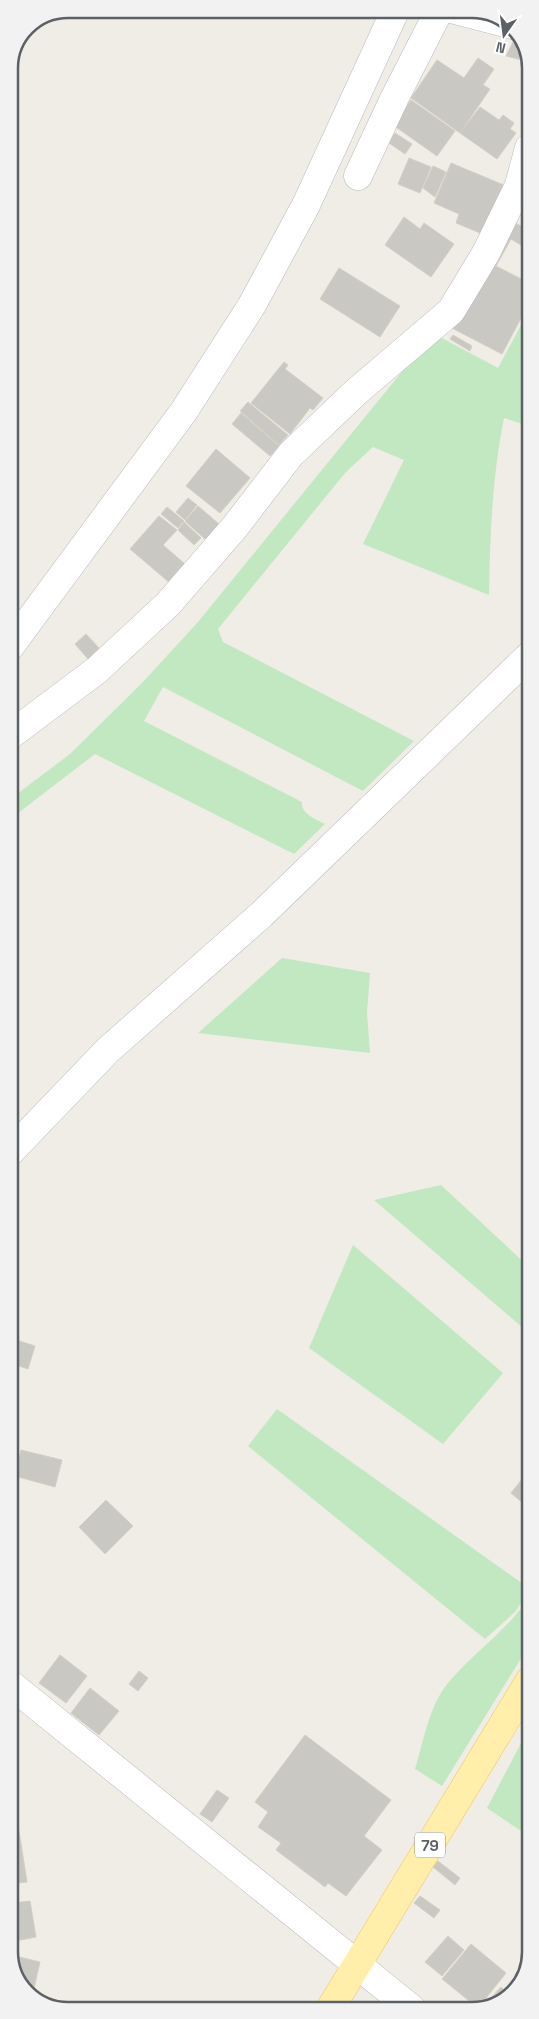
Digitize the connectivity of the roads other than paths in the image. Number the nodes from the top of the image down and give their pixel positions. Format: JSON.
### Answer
{"nodes":[{"id":1,"x":392,"y":18,"type":"edge"},
{"id":2,"x":436,"y":18,"type":"edge"},
{"id":3,"x":464,"y":18,"type":"edge"},
{"id":4,"x":503,"y":29,"type":"edge"},
{"id":5,"x":358,"y":176,"type":"dead end"},
{"id":6,"x":522,"y":193,"type":"edge"},
{"id":7,"x":18,"y":636,"type":"edge"},
{"id":8,"x":522,"y":663,"type":"edge"},
{"id":9,"x":18,"y":729,"type":"edge"},
{"id":10,"x":18,"y":1145,"type":"edge"},
{"id":11,"x":18,"y":1690,"type":"edge"},
{"id":12,"x":522,"y":1693,"type":"edge"},
{"id":13,"x":358,"y":1965,"type":"junction"},
{"id":14,"x":335,"y":2002,"type":"edge"},
{"id":15,"x":403,"y":2002,"type":"edge"}],
"edges":[{"from":1,"to":7,"type":"street"},
{"from":2,"to":5,"type":"street"},
{"from":3,"to":4,"type":"lane"},
{"from":6,"to":9,"type":"street"},
{"from":8,"to":10,"type":"street"},
{"from":11,"to":13,"type":"street"},
{"from":12,"to":13,"type":"main road","number":"79"},
{"from":13,"to":14,"type":"main road","number":"79"},
{"from":13,"to":15,"type":"street"}]}
